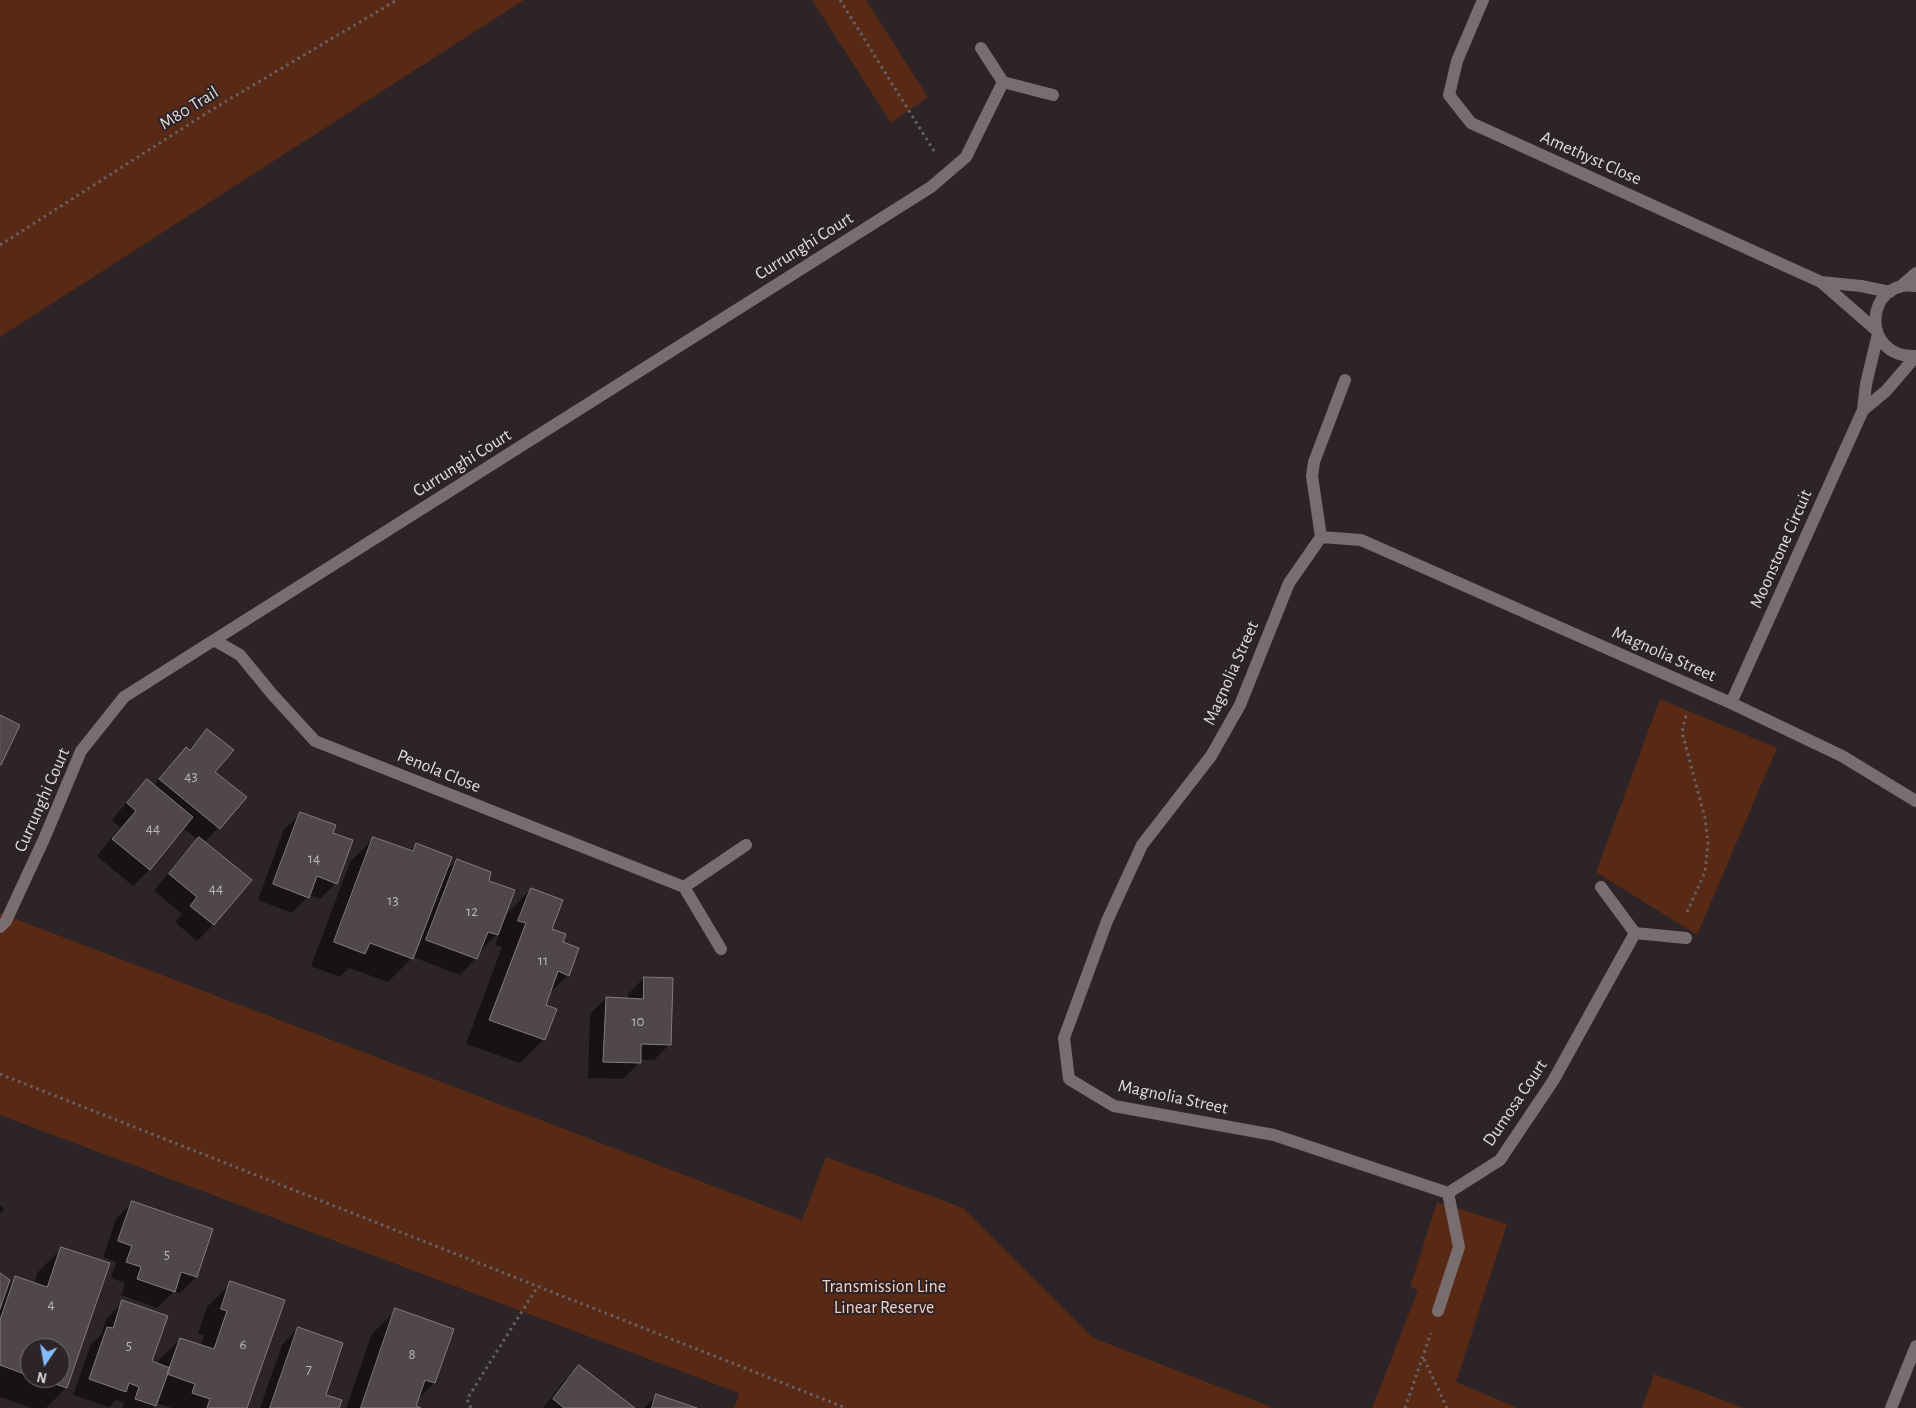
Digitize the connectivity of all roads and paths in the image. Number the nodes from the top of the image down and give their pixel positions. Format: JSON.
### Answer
{"nodes":[{"id":1,"x":397,"y":0,"type":"edge"},
{"id":2,"x":840,"y":0,"type":"edge"},
{"id":3,"x":1483,"y":0,"type":"edge"},
{"id":4,"x":982,"y":48,"type":"dead end"},
{"id":5,"x":1003,"y":82,"type":"junction"},
{"id":6,"x":1053,"y":95,"type":"dead end"},
{"id":7,"x":948,"y":172,"type":"junction"},
{"id":8,"x":0,"y":246,"type":"edge"},
{"id":9,"x":1916,"y":273,"type":"edge"},
{"id":10,"x":1821,"y":282,"type":"junction"},
{"id":11,"x":1916,"y":286,"type":"edge"},
{"id":12,"x":1895,"y":289,"type":"junction"},
{"id":13,"x":1877,"y":332,"type":"junction"},
{"id":14,"x":1916,"y":356,"type":"edge"},
{"id":15,"x":1345,"y":380,"type":"dead end"},
{"id":16,"x":1864,"y":410,"type":"junction"},
{"id":17,"x":1321,"y":537,"type":"junction"},
{"id":18,"x":214,"y":640,"type":"junction"},
{"id":19,"x":1731,"y":702,"type":"junction"},
{"id":20,"x":1688,"y":709,"type":"dead end"},
{"id":21,"x":1916,"y":801,"type":"edge"},
{"id":22,"x":746,"y":845,"type":"dead end"},
{"id":23,"x":684,"y":886,"type":"junction"},
{"id":24,"x":1601,"y":887,"type":"dead end"},
{"id":25,"x":1686,"y":914,"type":"dead end"},
{"id":26,"x":0,"y":927,"type":"edge"},
{"id":27,"x":1635,"y":933,"type":"junction"},
{"id":28,"x":1686,"y":938,"type":"dead end"},
{"id":29,"x":722,"y":950,"type":"dead end"},
{"id":30,"x":0,"y":1074,"type":"edge"},
{"id":31,"x":1448,"y":1193,"type":"junction"},
{"id":32,"x":538,"y":1286,"type":"junction"},
{"id":33,"x":1438,"y":1311,"type":"joint"},
{"id":34,"x":1916,"y":1346,"type":"edge"},
{"id":35,"x":1423,"y":1358,"type":"junction"},
{"id":36,"x":470,"y":1408,"type":"edge"},
{"id":37,"x":846,"y":1408,"type":"edge"},
{"id":38,"x":1405,"y":1408,"type":"edge"},
{"id":39,"x":1447,"y":1408,"type":"edge"},
{"id":40,"x":1891,"y":1408,"type":"edge"}],
"edges":[{"from":1,"to":8,"type":"path","name":"M80 Trail"},
{"from":2,"to":7,"type":"path"},
{"from":3,"to":10,"type":"street","name":"Amethyst Close"},
{"from":4,"to":5,"type":"street"},
{"from":5,"to":6,"type":"street"},
{"from":5,"to":7,"type":"street","name":"Currunghi Court"},
{"from":7,"to":18,"type":"street","name":"Currunghi Court"},
{"from":9,"to":12,"type":"street"},
{"from":10,"to":12,"type":"street","name":"Amethyst Close"},
{"from":10,"to":13,"type":"street","name":"Amethyst Close"},
{"from":11,"to":12,"type":"street","name":"Amethyst Close"},
{"from":12,"to":13,"type":"street","name":"Moonstone Circuit"},
{"from":13,"to":14,"type":"street","name":"Amethyst Close"},
{"from":13,"to":16,"type":"street","name":"Moonstone Circuit"},
{"from":14,"to":16,"type":"street","name":"Moonstone Circuit"},
{"from":15,"to":17,"type":"street"},
{"from":16,"to":19,"type":"street","name":"Moonstone Circuit"},
{"from":17,"to":19,"type":"street","name":"Magnolia Street"},
{"from":17,"to":31,"type":"street","name":"Magnolia Street"},
{"from":18,"to":23,"type":"street","name":"Penola Close"},
{"from":18,"to":26,"type":"street","name":"Currunghi Court"},
{"from":19,"to":21,"type":"street","name":"Magnolia Street"},
{"from":20,"to":25,"type":"path"},
{"from":22,"to":23,"type":"street"},
{"from":23,"to":29,"type":"street"},
{"from":24,"to":27,"type":"street"},
{"from":27,"to":28,"type":"street"},
{"from":27,"to":31,"type":"street","name":"Dumosa Court"},
{"from":30,"to":32,"type":"path"},
{"from":31,"to":33,"type":"street"},
{"from":32,"to":36,"type":"path"},
{"from":32,"to":37,"type":"path"},
{"from":33,"to":35,"type":"path"},
{"from":34,"to":40,"type":"street"},
{"from":35,"to":38,"type":"path"},
{"from":35,"to":39,"type":"path"}]}
